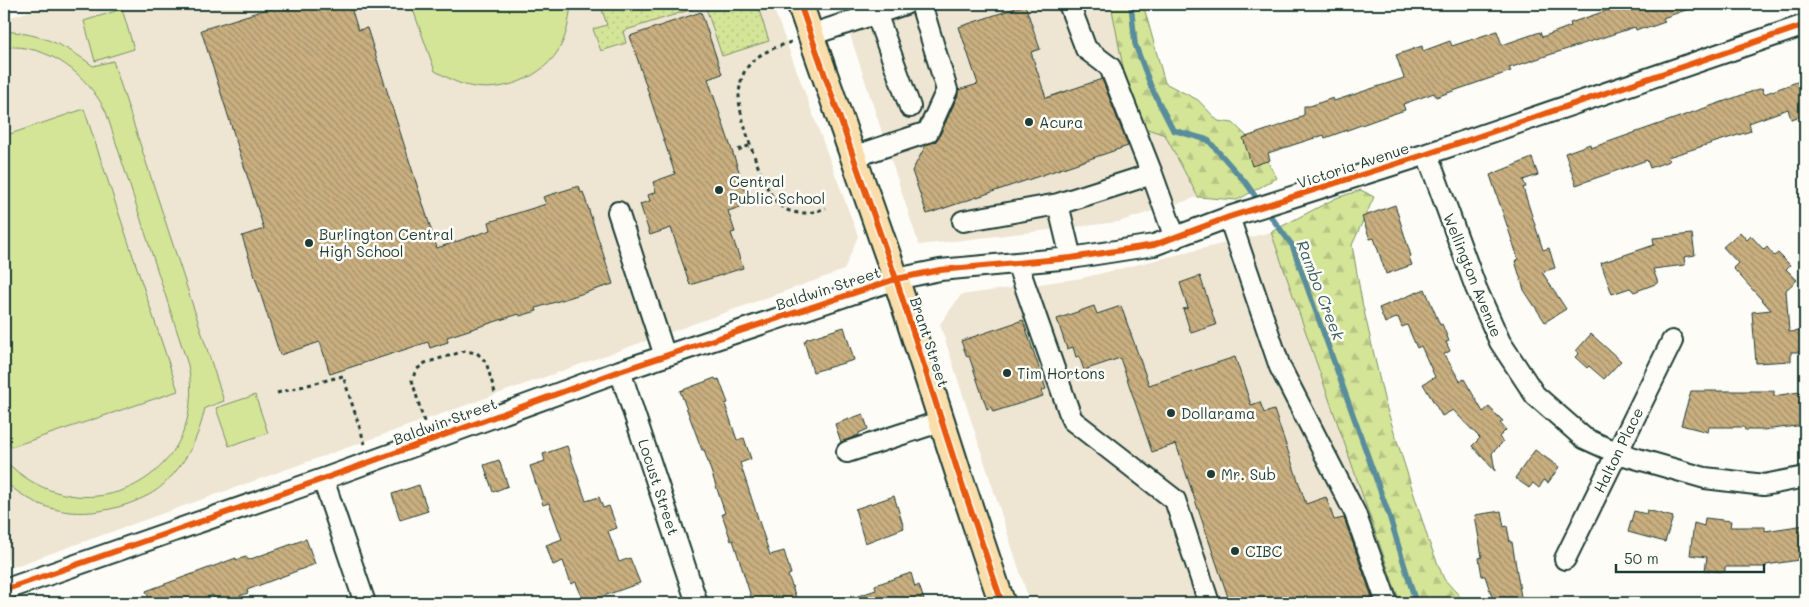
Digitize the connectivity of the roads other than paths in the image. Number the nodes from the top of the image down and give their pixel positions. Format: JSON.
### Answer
{"nodes":[{"id":1,"x":800,"y":4,"type":"edge"},
{"id":2,"x":905,"y":4,"type":"edge"},
{"id":3,"x":921,"y":4,"type":"edge"},
{"id":4,"x":1069,"y":4,"type":"edge"},
{"id":5,"x":876,"y":13,"type":"junction"},
{"id":6,"x":1805,"y":25,"type":"edge"},
{"id":7,"x":810,"y":35,"type":"junction"},
{"id":8,"x":910,"y":107,"type":"dead end"},
{"id":9,"x":1427,"y":154,"type":"junction"},
{"id":10,"x":853,"y":157,"type":"junction"},
{"id":11,"x":1152,"y":174,"type":"junction"},
{"id":12,"x":1058,"y":204,"type":"junction"},
{"id":13,"x":618,"y":212,"type":"dead end"},
{"id":14,"x":1236,"y":215,"type":"junction"},
{"id":15,"x":963,"y":221,"type":"dead end"},
{"id":16,"x":1174,"y":238,"type":"junction"},
{"id":17,"x":1071,"y":258,"type":"junction"},
{"id":18,"x":1017,"y":264,"type":"junction"},
{"id":19,"x":896,"y":279,"type":"junction"},
{"id":20,"x":1672,"y":341,"type":"dead end"},
{"id":21,"x":665,"y":356,"type":"junction"},
{"id":22,"x":620,"y":371,"type":"junction"},
{"id":23,"x":942,"y":421,"type":"junction"},
{"id":24,"x":847,"y":452,"type":"dead end"},
{"id":25,"x":1617,"y":453,"type":"junction"},
{"id":26,"x":1805,"y":477,"type":"edge"},
{"id":27,"x":323,"y":479,"type":"junction"},
{"id":28,"x":1565,"y":560,"type":"dead end"},
{"id":29,"x":4,"y":590,"type":"edge"},
{"id":30,"x":366,"y":603,"type":"edge"},
{"id":31,"x":697,"y":603,"type":"edge"},
{"id":32,"x":1002,"y":603,"type":"edge"},
{"id":33,"x":1209,"y":603,"type":"edge"},
{"id":34,"x":1387,"y":603,"type":"edge"}],
"edges":[{"from":1,"to":7,"type":"main road","name":"Brant Street"},
{"from":2,"to":5,"type":"street"},
{"from":3,"to":10,"type":"street"},
{"from":4,"to":11,"type":"street"},
{"from":5,"to":7,"type":"street"},
{"from":5,"to":8,"type":"street"},
{"from":6,"to":9,"type":"street","name":"Victoria Avenue"},
{"from":7,"to":10,"type":"main road","name":"Brant Street"},
{"from":9,"to":14,"type":"street","name":"Victoria Avenue"},
{"from":9,"to":25,"type":"street","name":"Wellington Avenue"},
{"from":10,"to":19,"type":"main road","name":"Brant Street"},
{"from":11,"to":12,"type":"street"},
{"from":11,"to":16,"type":"street"},
{"from":12,"to":15,"type":"street"},
{"from":12,"to":17,"type":"street"},
{"from":13,"to":21,"type":"street"},
{"from":14,"to":16,"type":"street","name":"Victoria Avenue"},
{"from":14,"to":34,"type":"street"},
{"from":16,"to":17,"type":"street","name":"Victoria Avenue"},
{"from":17,"to":18,"type":"street","name":"Victoria Avenue"},
{"from":18,"to":19,"type":"street","name":"Victoria Avenue"},
{"from":18,"to":33,"type":"street"},
{"from":19,"to":21,"type":"street","name":"Baldwin Street"},
{"from":19,"to":23,"type":"main road","name":"Brant Street"},
{"from":20,"to":25,"type":"street","name":"Halton Place"},
{"from":21,"to":22,"type":"street","name":"Baldwin Street"},
{"from":22,"to":27,"type":"street","name":"Baldwin Street"},
{"from":22,"to":31,"type":"street","name":"Locust Street"},
{"from":23,"to":24,"type":"street"},
{"from":23,"to":32,"type":"main road","name":"Brant Street"},
{"from":25,"to":26,"type":"street","name":"Wellington Avenue"},
{"from":25,"to":28,"type":"street","name":"Halton Place"},
{"from":27,"to":29,"type":"street","name":"Baldwin Street"},
{"from":27,"to":30,"type":"street"}]}
